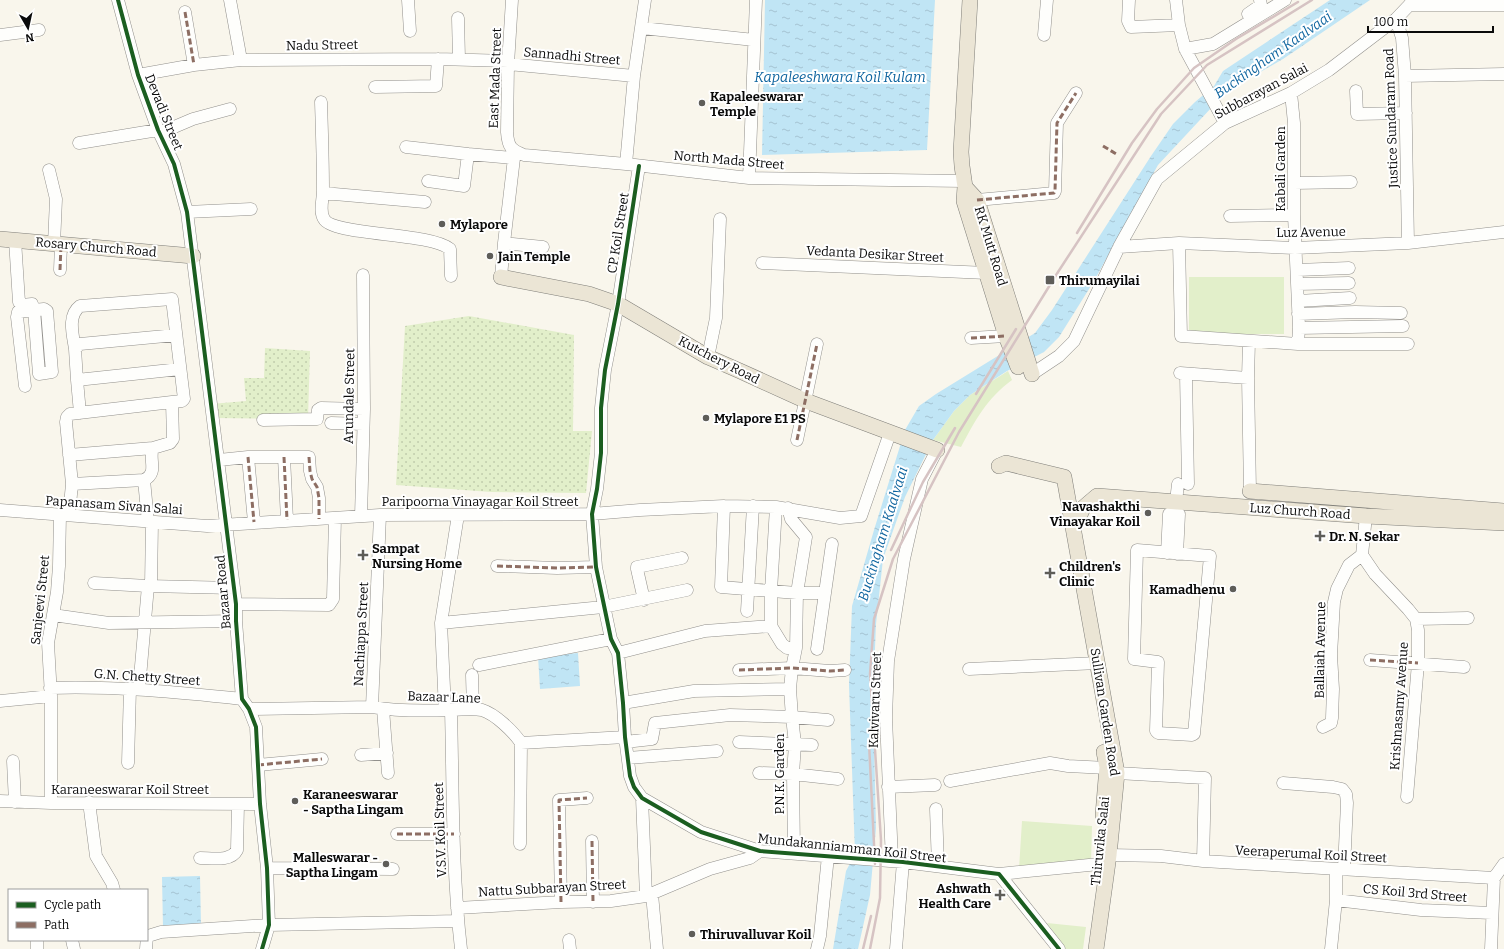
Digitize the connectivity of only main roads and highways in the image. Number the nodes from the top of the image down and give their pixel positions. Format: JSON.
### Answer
{"nodes":[{"id":1,"x":970,"y":0,"type":"edge"},
{"id":2,"x":965,"y":184,"type":"junction"},
{"id":3,"x":7,"y":240,"type":"edge"},
{"id":4,"x":193,"y":256,"type":"road end"},
{"id":5,"x":501,"y":276,"type":"road end"},
{"id":6,"x":933,"y":449,"type":"road end"},
{"id":7,"x":999,"y":466,"type":"dead end"},
{"id":8,"x":1250,"y":491,"type":"road end"},
{"id":9,"x":1328,"y":497,"type":"junction"},
{"id":10,"x":1504,"y":511,"type":"edge"},
{"id":11,"x":1327,"y":513,"type":"junction"},
{"id":12,"x":1504,"y":523,"type":"edge"},
{"id":13,"x":1074,"y":528,"type":"junction"},
{"id":14,"x":1079,"y":614,"type":"dead end"},
{"id":15,"x":1092,"y":664,"type":"junction"},
{"id":16,"x":1104,"y":859,"type":"junction"},
{"id":17,"x":1086,"y":949,"type":"edge"},
{"id":18,"x":1096,"y":949,"type":"edge"}],
"edges":[{"from":1,"to":2,"type":"main road"},
{"from":2,"to":2,"type":"main road","name":"RK Mutt Road"},
{"from":3,"to":4,"type":"main road","name":"Rosary Church Road"},
{"from":5,"to":6,"type":"main road","name":"Kutchery Road"},
{"from":7,"to":13,"type":"main road","name":"Sullivan Garden Road"},
{"from":8,"to":9,"type":"main road","name":"Luz Church Road"},
{"from":9,"to":10,"type":"main road","name":"Luz Church Road"},
{"from":9,"to":11,"type":"main road"},
{"from":11,"to":12,"type":"main road","name":"Luz Church Road"},
{"from":11,"to":13,"type":"main road","name":"Luz Church Road"},
{"from":13,"to":15,"type":"main road","name":"Sullivan Garden Road"},
{"from":14,"to":15,"type":"main road","name":"Thiruvika Salai"},
{"from":15,"to":16,"type":"main road","name":"Thiruvika Salai"},
{"from":16,"to":17,"type":"main road","name":"Thiruvika Salai"},
{"from":16,"to":18,"type":"main road"}]}
